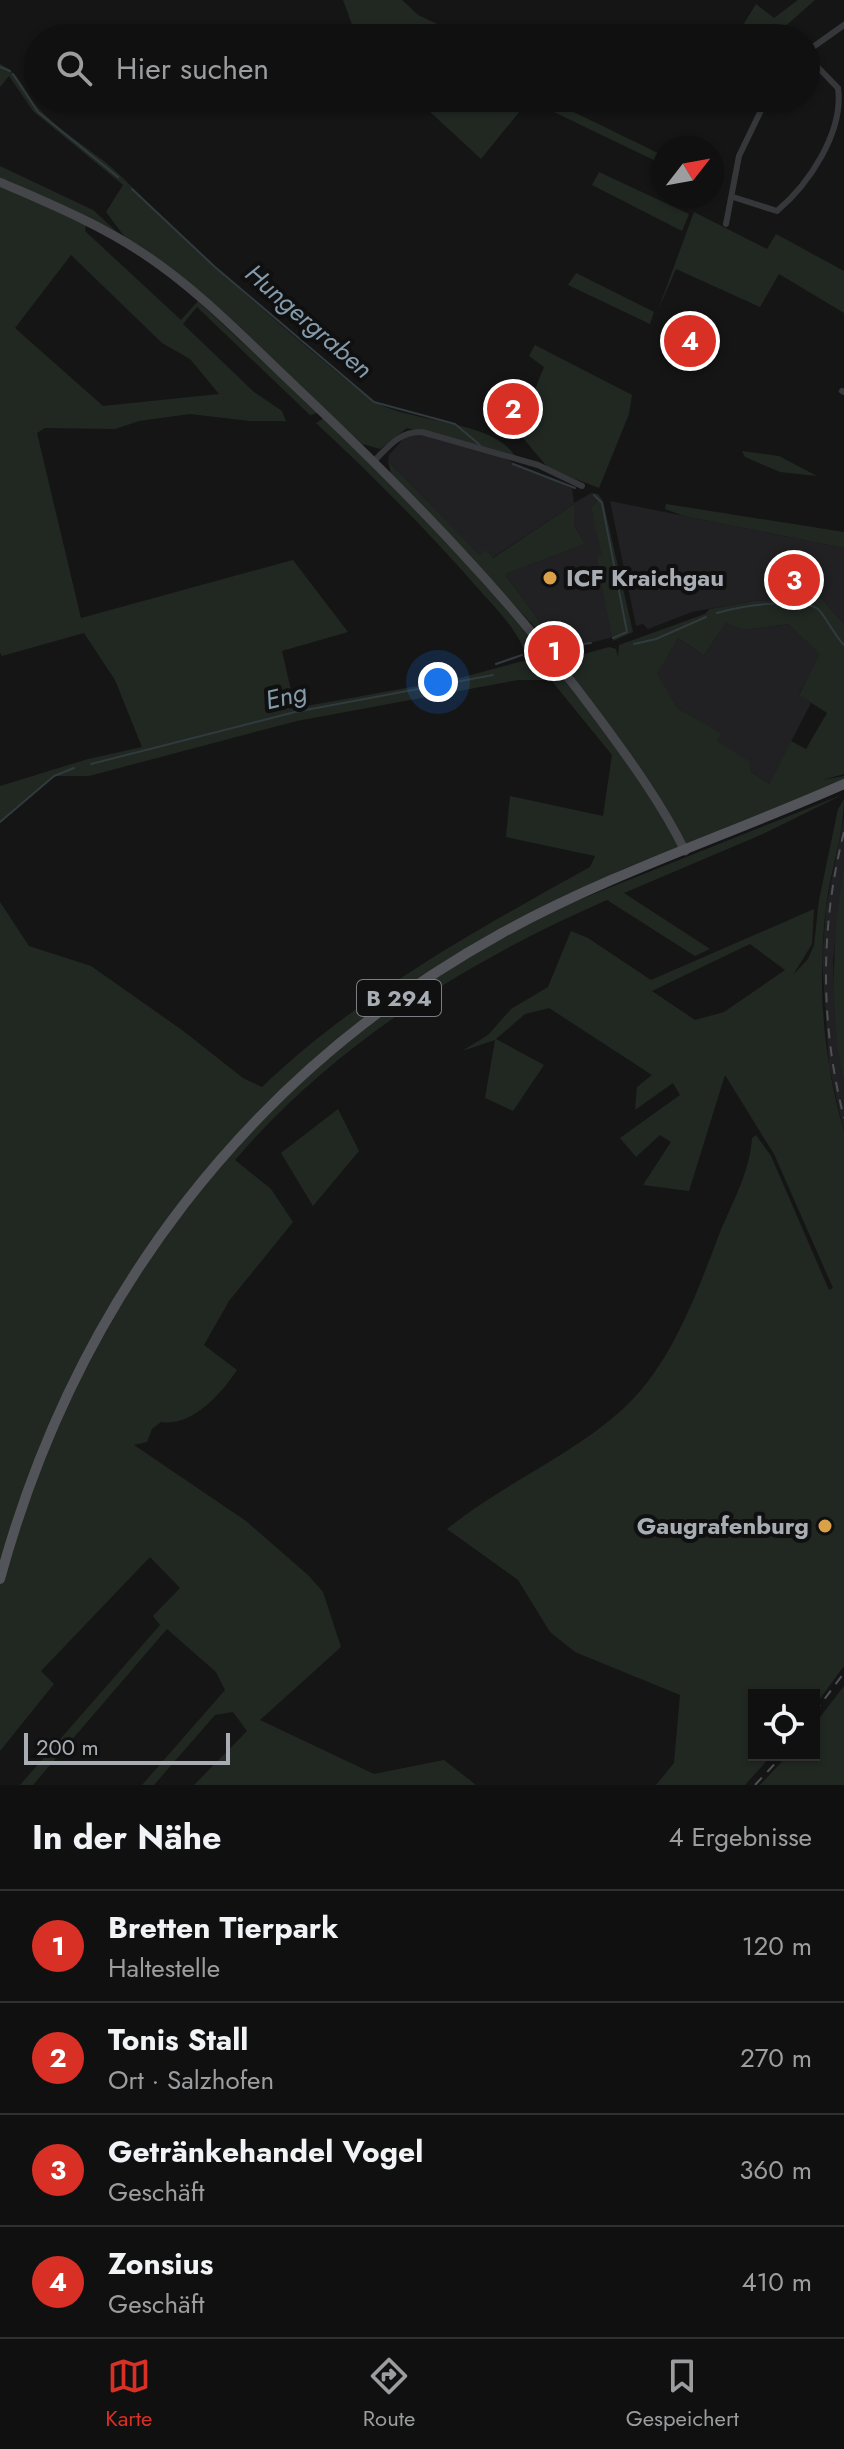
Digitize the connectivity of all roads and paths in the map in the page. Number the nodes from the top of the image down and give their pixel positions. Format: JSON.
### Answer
{"nodes":[{"id":1,"x":844,"y":25,"type":"edge"},
{"id":2,"x":820,"y":43,"type":"edge"},
{"id":3,"x":820,"y":69,"type":"edge"},
{"id":4,"x":760,"y":112,"type":"edge"},
{"id":5,"x":0,"y":182,"type":"edge"},
{"id":6,"x":733,"y":197,"type":"junction"},
{"id":7,"x":726,"y":224,"type":"dead end"},
{"id":8,"x":374,"y":461,"type":"junction"},
{"id":9,"x":582,"y":486,"type":"dead end"},
{"id":10,"x":844,"y":784,"type":"edge"},
{"id":11,"x":685,"y":851,"type":"junction"},
{"id":12,"x":0,"y":1579,"type":"edge"}],
"edges":[{"from":1,"to":2,"type":"street"},
{"from":3,"to":6,"type":"street"},
{"from":4,"to":6,"type":"street"},
{"from":5,"to":8,"type":"street"},
{"from":6,"to":7,"type":"street"},
{"from":8,"to":9,"type":"street"},
{"from":8,"to":11,"type":"street"},
{"from":10,"to":11,"type":"main road","number":"B 294"},
{"from":11,"to":12,"type":"main road","number":"B 294"}]}
